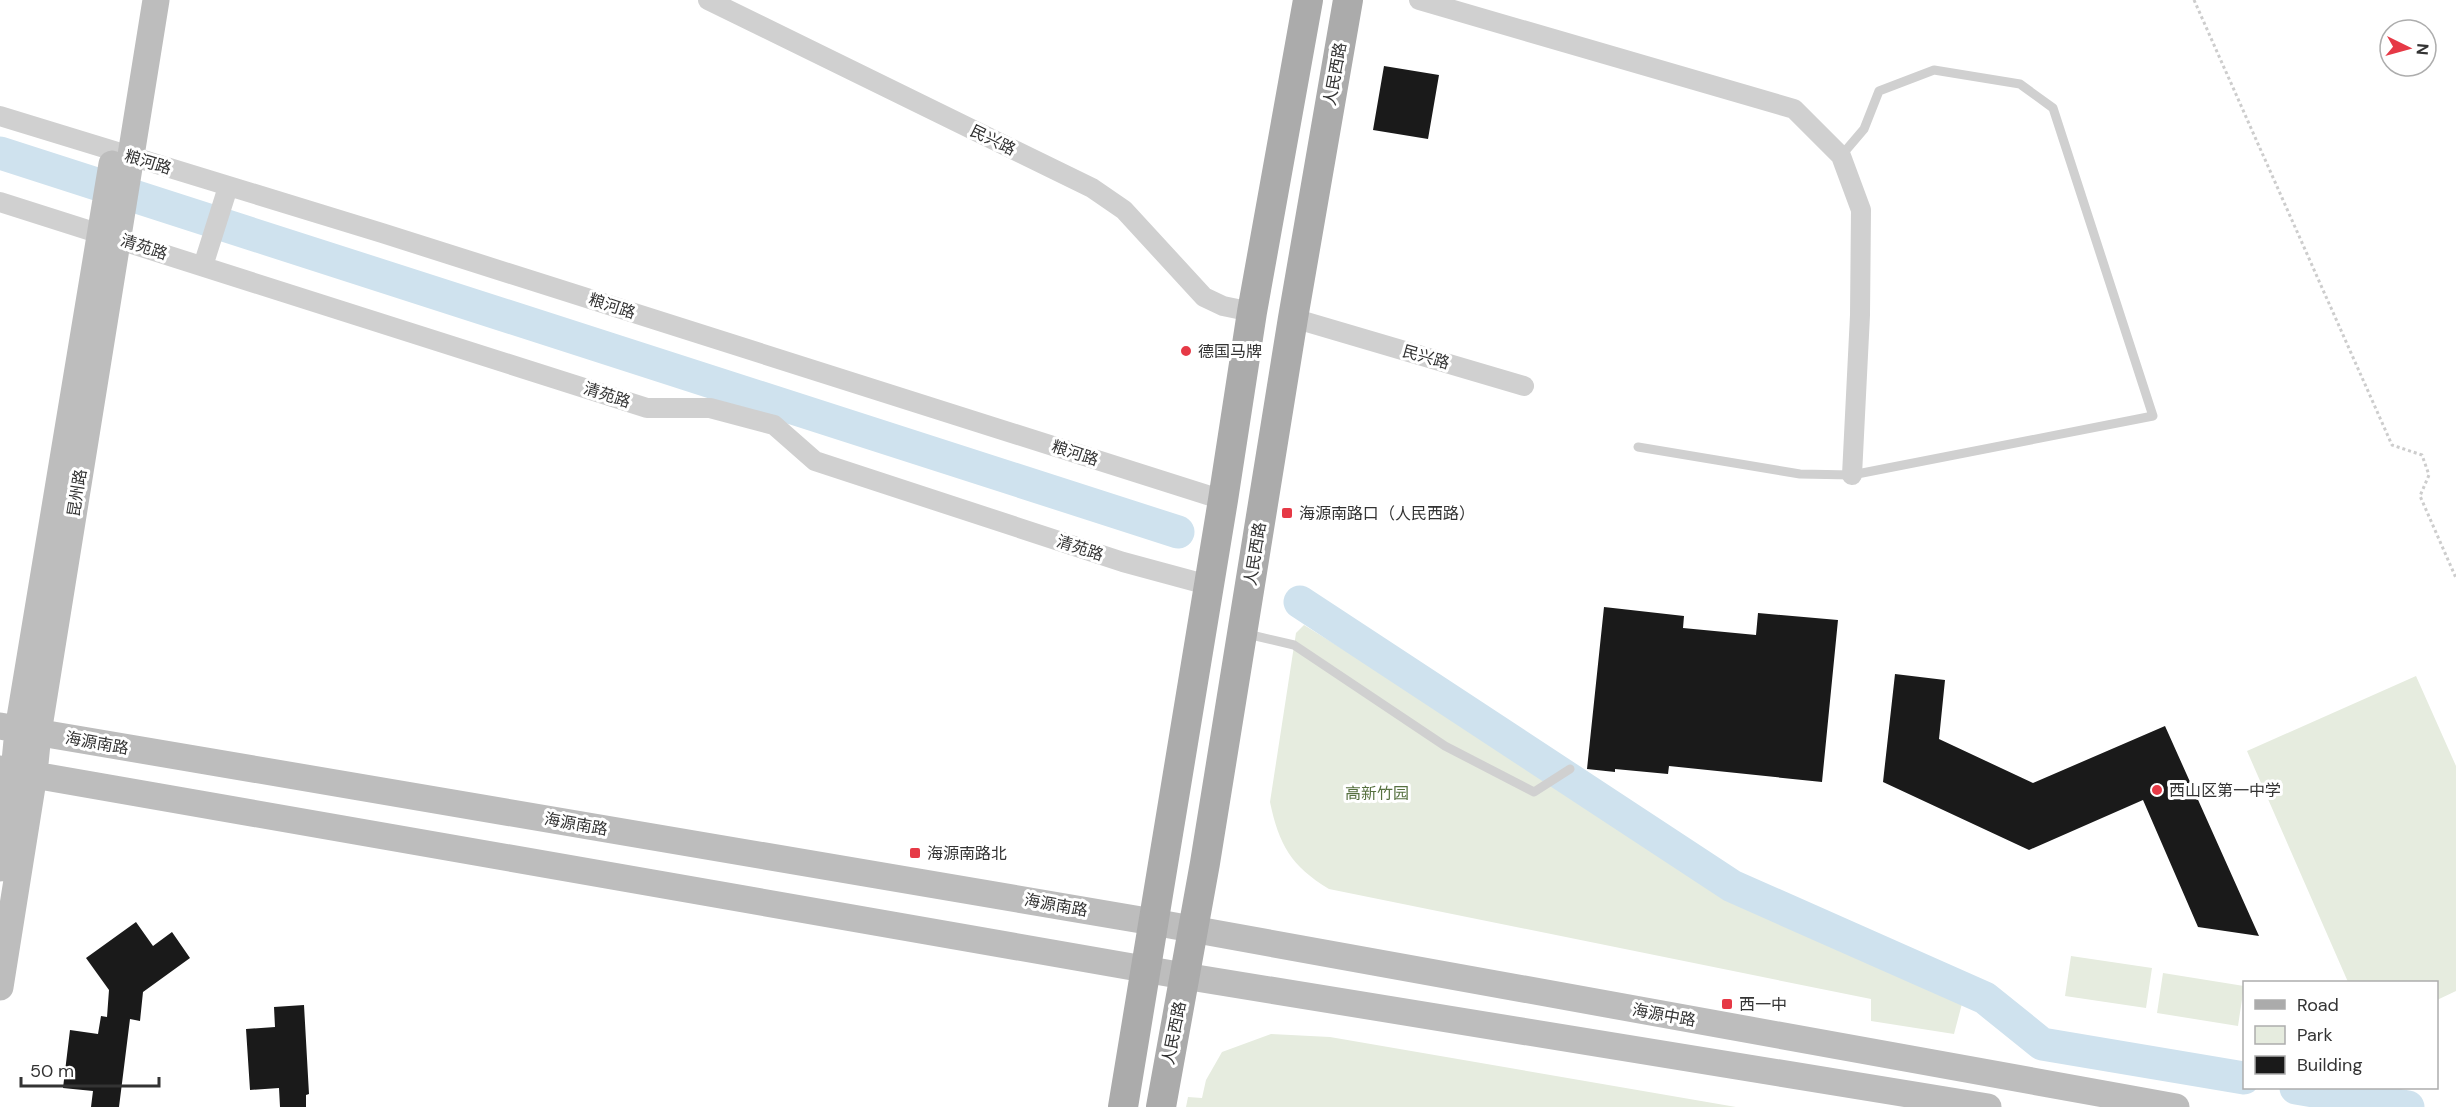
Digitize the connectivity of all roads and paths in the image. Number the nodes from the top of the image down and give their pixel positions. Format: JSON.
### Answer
{"nodes":[{"id":1,"x":138,"y":0,"type":"edge"},
{"id":2,"x":156,"y":0,"type":"edge"},
{"id":3,"x":708,"y":0,"type":"edge"},
{"id":4,"x":1308,"y":0,"type":"edge"},
{"id":5,"x":1348,"y":0,"type":"edge"},
{"id":6,"x":1419,"y":0,"type":"edge"},
{"id":7,"x":2194,"y":0,"type":"edge"},
{"id":8,"x":0,"y":116,"type":"edge"},
{"id":9,"x":123,"y":155,"type":"junction"},
{"id":10,"x":1841,"y":156,"type":"junction"},
{"id":11,"x":228,"y":186,"type":"junction"},
{"id":12,"x":0,"y":202,"type":"edge"},
{"id":13,"x":110,"y":236,"type":"junction"},
{"id":14,"x":203,"y":266,"type":"junction"},
{"id":15,"x":1251,"y":312,"type":"junction"},
{"id":16,"x":1293,"y":318,"type":"junction"},
{"id":17,"x":1524,"y":386,"type":"dead end"},
{"id":18,"x":1638,"y":447,"type":"dead end"},
{"id":19,"x":1852,"y":475,"type":"junction"},
{"id":20,"x":1223,"y":500,"type":"junction"},
{"id":21,"x":2456,"y":578,"type":"edge"},
{"id":22,"x":1208,"y":585,"type":"junction"},
{"id":23,"x":1242,"y":633,"type":"junction"},
{"id":24,"x":18,"y":730,"type":"edge"},
{"id":25,"x":1570,"y":769,"type":"dead end"},
{"id":26,"x":16,"y":772,"type":"edge"},
{"id":27,"x":0,"y":868,"type":"edge"},
{"id":28,"x":1153,"y":922,"type":"junction"},
{"id":29,"x":1193,"y":929,"type":"junction"},
{"id":30,"x":1145,"y":968,"type":"junction"},
{"id":31,"x":1184,"y":975,"type":"junction"},
{"id":32,"x":0,"y":987,"type":"edge"},
{"id":33,"x":1123,"y":1107,"type":"edge"},
{"id":34,"x":1161,"y":1107,"type":"edge"},
{"id":35,"x":1988,"y":1107,"type":"edge"},
{"id":36,"x":2176,"y":1107,"type":"edge"}],
"edges":[{"from":1,"to":9,"type":"main road","name":"昆州路"},
{"from":2,"to":9,"type":"main road","name":"昆州路"},
{"from":3,"to":15,"type":"street","name":"民兴路"},
{"from":4,"to":15,"type":"main road"},
{"from":5,"to":16,"type":"main road","name":"人民西路"},
{"from":6,"to":10,"type":"street"},
{"from":7,"to":21,"type":"path"},
{"from":8,"to":9,"type":"street","name":"粮河路"},
{"from":9,"to":11,"type":"street","name":"粮河路"},
{"from":9,"to":13,"type":"main road","name":"昆州路"},
{"from":10,"to":19,"type":"street"},
{"from":10,"to":19,"type":"lane"},
{"from":11,"to":14,"type":"street"},
{"from":11,"to":20,"type":"street","name":"粮河路"},
{"from":12,"to":13,"type":"street","name":"清苑路"},
{"from":13,"to":14,"type":"street","name":"清苑路"},
{"from":13,"to":24,"type":"main road","name":"昆州路"},
{"from":14,"to":22,"type":"street","name":"清苑路"},
{"from":15,"to":20,"type":"main road"},
{"from":16,"to":17,"type":"street","name":"民兴路"},
{"from":16,"to":23,"type":"main road","name":"人民西路"},
{"from":18,"to":19,"type":"lane"},
{"from":20,"to":22,"type":"main road"},
{"from":22,"to":28,"type":"main road"},
{"from":23,"to":25,"type":"lane"},
{"from":23,"to":29,"type":"main road","name":"人民西路"},
{"from":24,"to":26,"type":"main road","name":"昆州路"},
{"from":24,"to":28,"type":"main road","name":"海源南路"},
{"from":26,"to":27,"type":"main road","name":"昆州路"},
{"from":26,"to":30,"type":"main road"},
{"from":26,"to":32,"type":"main road","name":"昆州路"},
{"from":28,"to":29,"type":"main road","name":"海源中路"},
{"from":28,"to":30,"type":"main road"},
{"from":29,"to":31,"type":"main road","name":"人民西路"},
{"from":29,"to":36,"type":"main road","name":"海源中路"},
{"from":30,"to":31,"type":"main road"},
{"from":30,"to":33,"type":"main road"},
{"from":31,"to":34,"type":"main road","name":"人民西路"},
{"from":31,"to":35,"type":"main road"}]}
